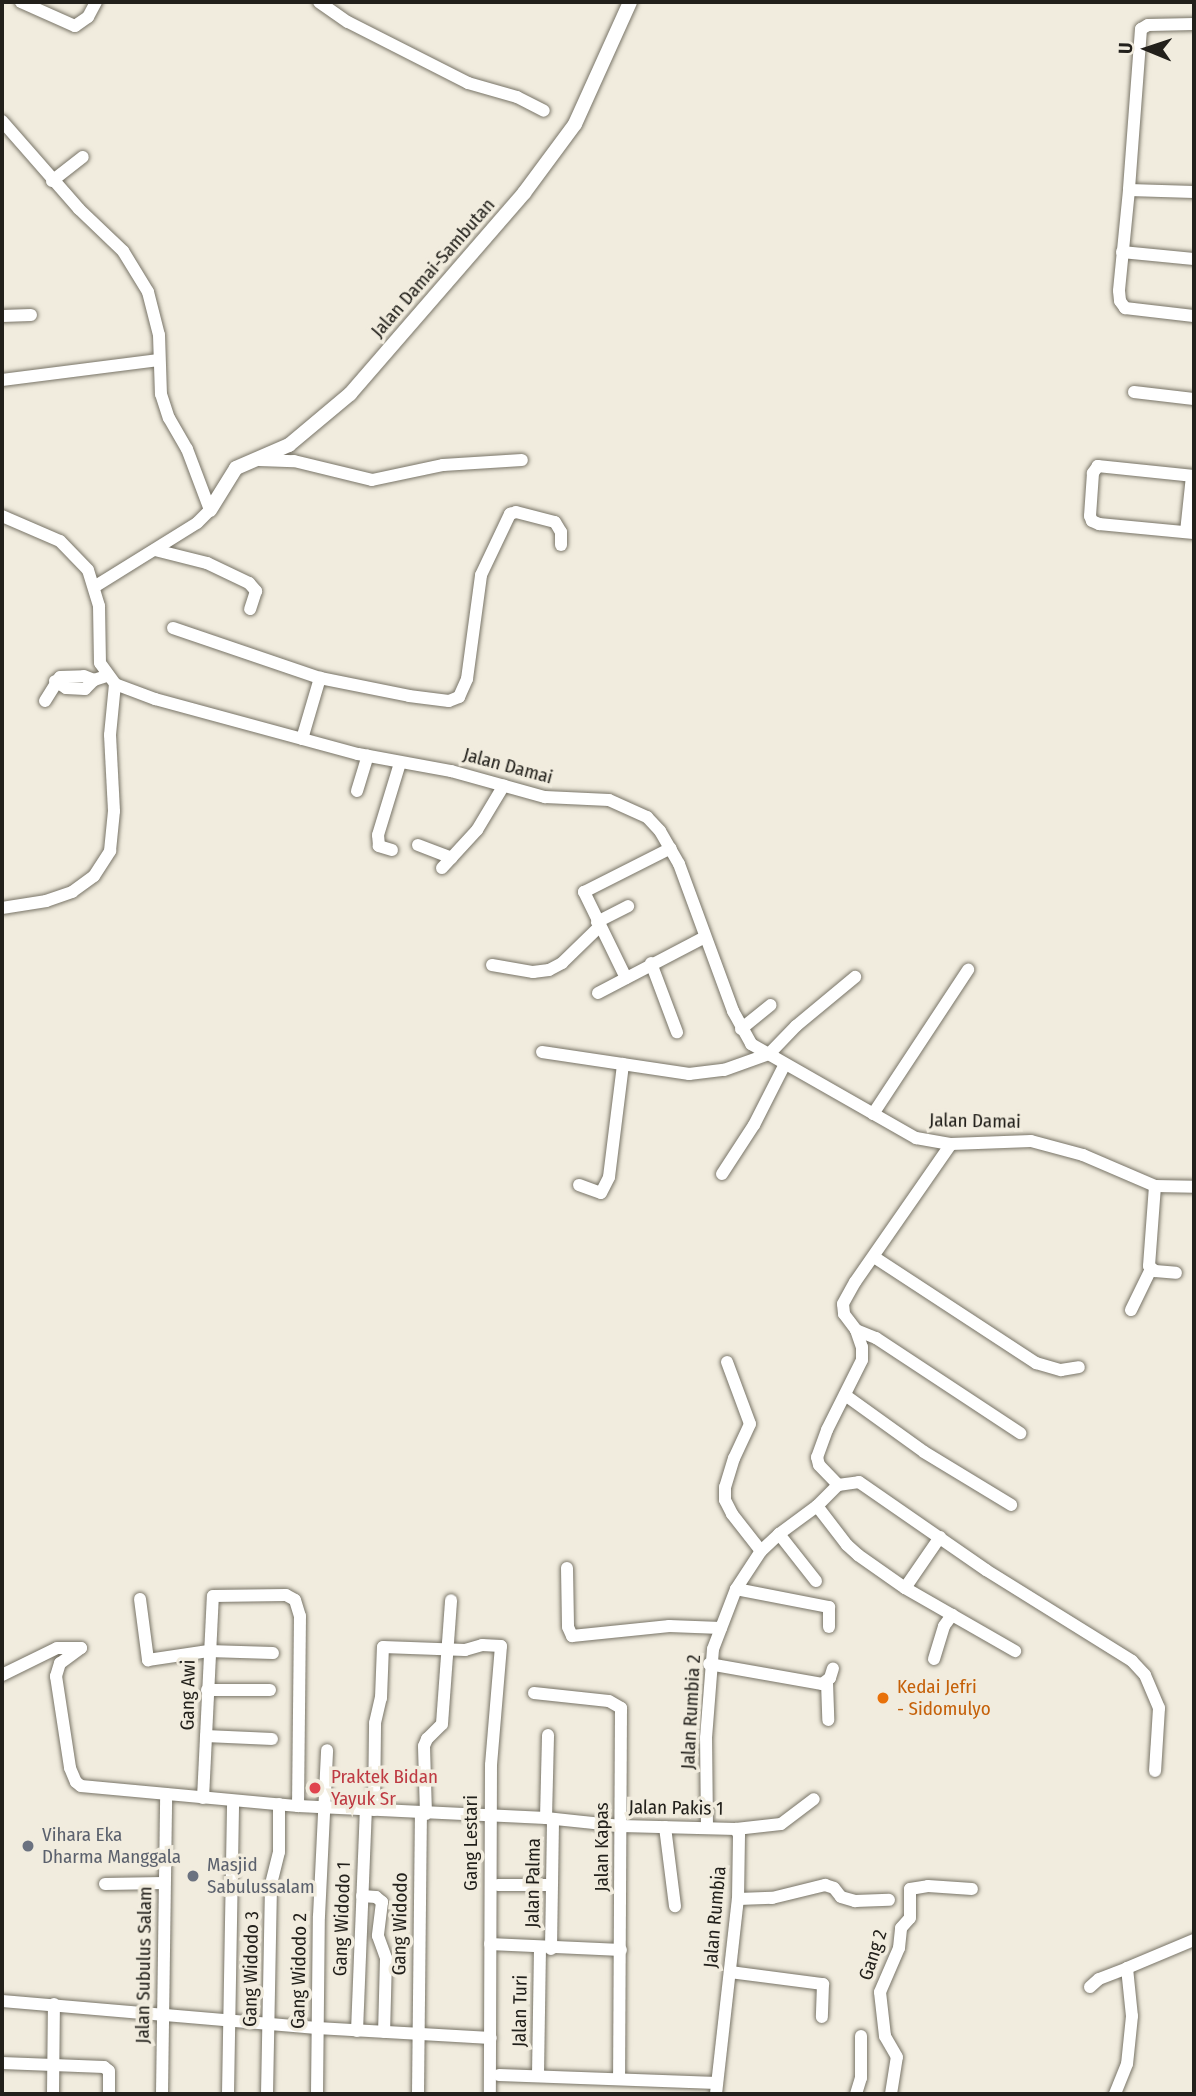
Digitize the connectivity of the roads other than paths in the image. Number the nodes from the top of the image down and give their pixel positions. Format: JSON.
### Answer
{"nodes":[{"id":1,"x":21,"y":2,"type":"edge"},
{"id":2,"x":96,"y":2,"type":"edge"},
{"id":3,"x":319,"y":2,"type":"edge"},
{"id":4,"x":630,"y":2,"type":"edge"},
{"id":5,"x":1194,"y":24,"type":"edge"},
{"id":6,"x":544,"y":111,"type":"dead end"},
{"id":7,"x":2,"y":121,"type":"edge"},
{"id":8,"x":83,"y":157,"type":"dead end"},
{"id":9,"x":52,"y":181,"type":"junction"},
{"id":10,"x":1129,"y":190,"type":"junction"},
{"id":11,"x":1194,"y":192,"type":"edge"},
{"id":12,"x":1122,"y":252,"type":"junction"},
{"id":13,"x":1194,"y":258,"type":"edge"},
{"id":14,"x":31,"y":315,"type":"dead end"},
{"id":15,"x":2,"y":316,"type":"edge"},
{"id":16,"x":1194,"y":316,"type":"edge"},
{"id":17,"x":159,"y":360,"type":"junction"},
{"id":18,"x":2,"y":380,"type":"edge"},
{"id":19,"x":1134,"y":392,"type":"dead end"},
{"id":20,"x":1194,"y":399,"type":"edge"},
{"id":21,"x":259,"y":460,"type":"junction"},
{"id":22,"x":522,"y":460,"type":"dead end"},
{"id":23,"x":1193,"y":476,"type":"edge"},
{"id":24,"x":210,"y":509,"type":"junction"},
{"id":25,"x":2,"y":516,"type":"edge"},
{"id":26,"x":1190,"y":533,"type":"edge"},
{"id":27,"x":561,"y":545,"type":"dead end"},
{"id":28,"x":155,"y":550,"type":"junction"},
{"id":29,"x":94,"y":587,"type":"junction"},
{"id":30,"x":250,"y":609,"type":"dead end"},
{"id":31,"x":173,"y":628,"type":"dead end"},
{"id":32,"x":320,"y":678,"type":"junction"},
{"id":33,"x":105,"y":680,"type":"junction"},
{"id":34,"x":45,"y":701,"type":"dead end"},
{"id":35,"x":302,"y":739,"type":"junction"},
{"id":36,"x":368,"y":756,"type":"junction"},
{"id":37,"x":400,"y":763,"type":"junction"},
{"id":38,"x":504,"y":785,"type":"junction"},
{"id":39,"x":357,"y":791,"type":"dead end"},
{"id":40,"x":418,"y":845,"type":"dead end"},
{"id":41,"x":671,"y":848,"type":"junction"},
{"id":42,"x":392,"y":850,"type":"dead end"},
{"id":43,"x":452,"y":858,"type":"junction"},
{"id":44,"x":442,"y":868,"type":"dead end"},
{"id":45,"x":628,"y":906,"type":"dead end"},
{"id":46,"x":2,"y":908,"type":"edge"},
{"id":47,"x":598,"y":924,"type":"junction"},
{"id":48,"x":705,"y":937,"type":"junction"},
{"id":49,"x":651,"y":963,"type":"junction"},
{"id":50,"x":492,"y":964,"type":"dead end"},
{"id":51,"x":968,"y":970,"type":"dead end"},
{"id":52,"x":855,"y":977,"type":"dead end"},
{"id":53,"x":626,"y":978,"type":"junction"},
{"id":54,"x":598,"y":993,"type":"dead end"},
{"id":55,"x":771,"y":1005,"type":"dead end"},
{"id":56,"x":741,"y":1029,"type":"junction"},
{"id":57,"x":677,"y":1032,"type":"dead end"},
{"id":58,"x":542,"y":1052,"type":"dead end"},
{"id":59,"x":769,"y":1054,"type":"junction"},
{"id":60,"x":622,"y":1064,"type":"junction"},
{"id":61,"x":785,"y":1064,"type":"junction"},
{"id":62,"x":873,"y":1114,"type":"junction"},
{"id":63,"x":951,"y":1143,"type":"junction"},
{"id":64,"x":722,"y":1174,"type":"dead end"},
{"id":65,"x":579,"y":1185,"type":"dead end"},
{"id":66,"x":1155,"y":1186,"type":"junction"},
{"id":67,"x":1194,"y":1187,"type":"edge"},
{"id":68,"x":874,"y":1256,"type":"junction"},
{"id":69,"x":1151,"y":1269,"type":"junction"},
{"id":70,"x":1176,"y":1273,"type":"dead end"},
{"id":71,"x":1131,"y":1310,"type":"dead end"},
{"id":72,"x":856,"y":1330,"type":"junction"},
{"id":73,"x":727,"y":1362,"type":"dead end"},
{"id":74,"x":1079,"y":1367,"type":"dead end"},
{"id":75,"x":845,"y":1395,"type":"junction"},
{"id":76,"x":1020,"y":1433,"type":"dead end"},
{"id":77,"x":838,"y":1485,"type":"junction"},
{"id":78,"x":1011,"y":1505,"type":"dead end"},
{"id":79,"x":817,"y":1506,"type":"junction"},
{"id":80,"x":779,"y":1534,"type":"junction"},
{"id":81,"x":940,"y":1537,"type":"junction"},
{"id":82,"x":761,"y":1551,"type":"junction"},
{"id":83,"x":567,"y":1568,"type":"dead end"},
{"id":84,"x":816,"y":1581,"type":"dead end"},
{"id":85,"x":905,"y":1588,"type":"junction"},
{"id":86,"x":736,"y":1589,"type":"junction"},
{"id":87,"x":140,"y":1599,"type":"dead end"},
{"id":88,"x":451,"y":1600,"type":"dead end"},
{"id":89,"x":952,"y":1615,"type":"junction"},
{"id":90,"x":829,"y":1627,"type":"dead end"},
{"id":91,"x":720,"y":1628,"type":"junction"},
{"id":92,"x":449,"y":1648,"type":"junction"},
{"id":93,"x":208,"y":1651,"type":"junction"},
{"id":94,"x":1015,"y":1651,"type":"dead end"},
{"id":95,"x":273,"y":1653,"type":"dead end"},
{"id":96,"x":934,"y":1659,"type":"dead end"},
{"id":97,"x":709,"y":1664,"type":"junction"},
{"id":98,"x":833,"y":1668,"type":"dead end"},
{"id":99,"x":2,"y":1675,"type":"edge"},
{"id":100,"x":827,"y":1682,"type":"junction"},
{"id":101,"x":207,"y":1690,"type":"junction"},
{"id":102,"x":270,"y":1690,"type":"dead end"},
{"id":103,"x":534,"y":1693,"type":"dead end"},
{"id":104,"x":828,"y":1720,"type":"dead end"},
{"id":105,"x":548,"y":1735,"type":"dead end"},
{"id":106,"x":206,"y":1736,"type":"junction"},
{"id":107,"x":272,"y":1739,"type":"dead end"},
{"id":108,"x":327,"y":1749,"type":"dead end"},
{"id":109,"x":1155,"y":1772,"type":"dead end"},
{"id":110,"x":166,"y":1794,"type":"junction"},
{"id":111,"x":203,"y":1798,"type":"junction"},
{"id":112,"x":814,"y":1800,"type":"dead end"},
{"id":113,"x":233,"y":1801,"type":"junction"},
{"id":114,"x":279,"y":1804,"type":"junction"},
{"id":115,"x":298,"y":1806,"type":"junction"},
{"id":116,"x":325,"y":1807,"type":"junction"},
{"id":117,"x":370,"y":1810,"type":"junction"},
{"id":118,"x":423,"y":1814,"type":"junction"},
{"id":119,"x":490,"y":1817,"type":"junction"},
{"id":120,"x":550,"y":1819,"type":"junction"},
{"id":121,"x":621,"y":1826,"type":"junction"},
{"id":122,"x":666,"y":1827,"type":"junction"},
{"id":123,"x":707,"y":1828,"type":"junction"},
{"id":124,"x":736,"y":1829,"type":"junction"},
{"id":125,"x":164,"y":1883,"type":"junction"},
{"id":126,"x":105,"y":1884,"type":"dead end"},
{"id":127,"x":498,"y":1885,"type":"dead end"},
{"id":128,"x":551,"y":1885,"type":"junction"},
{"id":129,"x":972,"y":1889,"type":"dead end"},
{"id":130,"x":362,"y":1896,"type":"junction"},
{"id":131,"x":738,"y":1899,"type":"junction"},
{"id":132,"x":889,"y":1900,"type":"dead end"},
{"id":133,"x":675,"y":1906,"type":"dead end"},
{"id":134,"x":1194,"y":1940,"type":"edge"},
{"id":135,"x":490,"y":1944,"type":"junction"},
{"id":136,"x":546,"y":1948,"type":"junction"},
{"id":137,"x":621,"y":1950,"type":"junction"},
{"id":138,"x":1128,"y":1968,"type":"junction"},
{"id":139,"x":730,"y":1972,"type":"junction"},
{"id":140,"x":1090,"y":1987,"type":"dead end"},
{"id":141,"x":2,"y":2001,"type":"edge"},
{"id":142,"x":54,"y":2004,"type":"junction"},
{"id":143,"x":161,"y":2014,"type":"junction"},
{"id":144,"x":822,"y":2017,"type":"dead end"},
{"id":145,"x":229,"y":2020,"type":"junction"},
{"id":146,"x":270,"y":2024,"type":"junction"},
{"id":147,"x":317,"y":2028,"type":"junction"},
{"id":148,"x":357,"y":2031,"type":"junction"},
{"id":149,"x":384,"y":2032,"type":"junction"},
{"id":150,"x":418,"y":2035,"type":"junction"},
{"id":151,"x":861,"y":2036,"type":"dead end"},
{"id":152,"x":491,"y":2038,"type":"junction"},
{"id":153,"x":2,"y":2063,"type":"edge"},
{"id":154,"x":53,"y":2064,"type":"junction"},
{"id":155,"x":499,"y":2075,"type":"dead end"},
{"id":156,"x":538,"y":2075,"type":"junction"},
{"id":157,"x":619,"y":2077,"type":"junction"},
{"id":158,"x":717,"y":2089,"type":"edge"},
{"id":159,"x":53,"y":2094,"type":"edge"},
{"id":160,"x":109,"y":2094,"type":"edge"},
{"id":161,"x":162,"y":2094,"type":"edge"},
{"id":162,"x":228,"y":2094,"type":"edge"},
{"id":163,"x":267,"y":2094,"type":"edge"},
{"id":164,"x":317,"y":2094,"type":"edge"},
{"id":165,"x":418,"y":2094,"type":"edge"},
{"id":166,"x":490,"y":2094,"type":"edge"},
{"id":167,"x":856,"y":2094,"type":"edge"},
{"id":168,"x":891,"y":2094,"type":"edge"},
{"id":169,"x":1115,"y":2094,"type":"edge"}],
"edges":[{"from":1,"to":2,"type":"street"},
{"from":3,"to":6,"type":"street"},
{"from":4,"to":21,"type":"street","name":"Jalan Damai-Sambutan"},
{"from":5,"to":10,"type":"street"},
{"from":7,"to":9,"type":"street"},
{"from":8,"to":9,"type":"street"},
{"from":9,"to":17,"type":"street"},
{"from":10,"to":11,"type":"street"},
{"from":10,"to":12,"type":"street"},
{"from":12,"to":13,"type":"street"},
{"from":12,"to":16,"type":"street"},
{"from":14,"to":15,"type":"street"},
{"from":17,"to":18,"type":"street"},
{"from":17,"to":24,"type":"street"},
{"from":19,"to":20,"type":"street"},
{"from":21,"to":22,"type":"street"},
{"from":21,"to":24,"type":"street","name":"Jalan Damai-Sambutan"},
{"from":23,"to":26,"type":"street"},
{"from":23,"to":26,"type":"street"},
{"from":24,"to":28,"type":"street"},
{"from":25,"to":29,"type":"street"},
{"from":27,"to":32,"type":"street"},
{"from":28,"to":29,"type":"street"},
{"from":28,"to":30,"type":"street"},
{"from":29,"to":33,"type":"street"},
{"from":31,"to":32,"type":"street"},
{"from":32,"to":35,"type":"street"},
{"from":33,"to":34,"type":"street","name":"Jalan Damai"},
{"from":33,"to":35,"type":"street","name":"Jalan Damai"},
{"from":33,"to":46,"type":"street"},
{"from":35,"to":36,"type":"street","name":"Jalan Damai"},
{"from":36,"to":37,"type":"street","name":"Jalan Damai"},
{"from":36,"to":39,"type":"street"},
{"from":37,"to":38,"type":"street","name":"Jalan Damai"},
{"from":37,"to":42,"type":"street"},
{"from":38,"to":41,"type":"street","name":"Jalan Damai"},
{"from":38,"to":43,"type":"street"},
{"from":40,"to":43,"type":"street"},
{"from":41,"to":47,"type":"street"},
{"from":41,"to":48,"type":"street","name":"Jalan Damai"},
{"from":43,"to":44,"type":"street"},
{"from":45,"to":47,"type":"street"},
{"from":47,"to":50,"type":"street"},
{"from":47,"to":53,"type":"street"},
{"from":48,"to":49,"type":"street"},
{"from":48,"to":56,"type":"street","name":"Jalan Damai"},
{"from":49,"to":53,"type":"street"},
{"from":49,"to":57,"type":"street"},
{"from":51,"to":62,"type":"street"},
{"from":52,"to":59,"type":"street"},
{"from":53,"to":54,"type":"street"},
{"from":55,"to":56,"type":"street"},
{"from":56,"to":59,"type":"street","name":"Jalan Damai"},
{"from":58,"to":60,"type":"street"},
{"from":59,"to":60,"type":"street"},
{"from":59,"to":61,"type":"street","name":"Jalan Damai"},
{"from":60,"to":65,"type":"street"},
{"from":61,"to":62,"type":"street","name":"Jalan Damai"},
{"from":61,"to":64,"type":"street"},
{"from":62,"to":63,"type":"street","name":"Jalan Damai"},
{"from":63,"to":66,"type":"street","name":"Jalan Damai"},
{"from":63,"to":68,"type":"street"},
{"from":66,"to":67,"type":"street","name":"Jalan Damai"},
{"from":66,"to":69,"type":"street"},
{"from":68,"to":72,"type":"street"},
{"from":68,"to":74,"type":"street"},
{"from":69,"to":70,"type":"street"},
{"from":69,"to":71,"type":"street"},
{"from":72,"to":75,"type":"street"},
{"from":72,"to":76,"type":"street"},
{"from":73,"to":82,"type":"street"},
{"from":75,"to":77,"type":"street"},
{"from":75,"to":78,"type":"street"},
{"from":77,"to":79,"type":"street","name":"Jalan Rumbia 2"},
{"from":77,"to":81,"type":"street"},
{"from":79,"to":80,"type":"street","name":"Jalan Rumbia 2"},
{"from":79,"to":85,"type":"street"},
{"from":80,"to":82,"type":"street","name":"Jalan Rumbia 2"},
{"from":80,"to":84,"type":"street"},
{"from":81,"to":85,"type":"street"},
{"from":81,"to":109,"type":"street"},
{"from":82,"to":86,"type":"street","name":"Jalan Rumbia 2"},
{"from":83,"to":91,"type":"street"},
{"from":85,"to":89,"type":"street"},
{"from":86,"to":90,"type":"street"},
{"from":86,"to":91,"type":"street","name":"Jalan Rumbia 2"},
{"from":87,"to":93,"type":"street"},
{"from":88,"to":92,"type":"street","name":"Gang Widodo"},
{"from":89,"to":94,"type":"street"},
{"from":89,"to":96,"type":"street"},
{"from":91,"to":97,"type":"street","name":"Jalan Rumbia 2"},
{"from":92,"to":117,"type":"street","name":"Gang Widodo 1"},
{"from":92,"to":118,"type":"street","name":"Gang Widodo"},
{"from":92,"to":119,"type":"street","name":"Gang Lestari"},
{"from":93,"to":95,"type":"street"},
{"from":93,"to":101,"type":"street","name":"Gang Awi"},
{"from":93,"to":115,"type":"street","name":"Gang Awi"},
{"from":97,"to":100,"type":"street"},
{"from":97,"to":123,"type":"street","name":"Jalan Rumbia 2"},
{"from":98,"to":100,"type":"street"},
{"from":99,"to":110,"type":"street"},
{"from":100,"to":104,"type":"street"},
{"from":101,"to":102,"type":"street"},
{"from":101,"to":106,"type":"street","name":"Gang Awi"},
{"from":103,"to":121,"type":"street","name":"Jalan Kapas"},
{"from":105,"to":120,"type":"street","name":"Jalan Palma"},
{"from":106,"to":107,"type":"street"},
{"from":106,"to":111,"type":"street","name":"Gang Awi"},
{"from":108,"to":116,"type":"street","name":"Gang Widodo 2"},
{"from":110,"to":111,"type":"street"},
{"from":110,"to":125,"type":"street","name":"Jalan Subulus Salam"},
{"from":111,"to":113,"type":"street"},
{"from":112,"to":124,"type":"street"},
{"from":113,"to":114,"type":"street"},
{"from":113,"to":145,"type":"street"},
{"from":114,"to":115,"type":"street"},
{"from":114,"to":146,"type":"street","name":"Gang Widodo 3"},
{"from":115,"to":116,"type":"street"},
{"from":116,"to":117,"type":"street"},
{"from":116,"to":147,"type":"street","name":"Gang Widodo 2"},
{"from":117,"to":118,"type":"street"},
{"from":117,"to":130,"type":"street","name":"Gang Widodo 1"},
{"from":118,"to":119,"type":"street"},
{"from":118,"to":150,"type":"street","name":"Gang Widodo"},
{"from":119,"to":120,"type":"street","name":"Jalan Pakis 1"},
{"from":119,"to":135,"type":"street","name":"Gang Lestari"},
{"from":120,"to":121,"type":"street","name":"Jalan Pakis 1"},
{"from":120,"to":128,"type":"street","name":"Jalan Palma"},
{"from":121,"to":122,"type":"street","name":"Jalan Pakis 1"},
{"from":121,"to":137,"type":"street","name":"Jalan Kapas"},
{"from":122,"to":123,"type":"street","name":"Jalan Pakis 1"},
{"from":122,"to":133,"type":"street"},
{"from":123,"to":124,"type":"street","name":"Jalan Pakis 1"},
{"from":124,"to":131,"type":"street","name":"Jalan Rumbia"},
{"from":125,"to":126,"type":"street"},
{"from":125,"to":143,"type":"street","name":"Jalan Subulus Salam"},
{"from":127,"to":128,"type":"street"},
{"from":128,"to":136,"type":"street","name":"Jalan Palma"},
{"from":129,"to":168,"type":"street","name":"Gang 2"},
{"from":130,"to":148,"type":"street","name":"Gang Widodo 1"},
{"from":130,"to":149,"type":"street"},
{"from":131,"to":132,"type":"street"},
{"from":131,"to":139,"type":"street","name":"Jalan Rumbia"},
{"from":134,"to":138,"type":"street"},
{"from":135,"to":136,"type":"street"},
{"from":135,"to":152,"type":"street","name":"Gang Lestari"},
{"from":136,"to":137,"type":"street"},
{"from":136,"to":156,"type":"street","name":"Jalan Turi"},
{"from":137,"to":157,"type":"street","name":"Jalan Kapas"},
{"from":138,"to":140,"type":"street"},
{"from":138,"to":169,"type":"street"},
{"from":139,"to":144,"type":"street"},
{"from":139,"to":158,"type":"street","name":"Jalan Rumbia"},
{"from":141,"to":142,"type":"street"},
{"from":142,"to":143,"type":"street"},
{"from":142,"to":154,"type":"street"},
{"from":143,"to":145,"type":"street"},
{"from":143,"to":161,"type":"street","name":"Jalan Subulus Salam"},
{"from":145,"to":146,"type":"street"},
{"from":145,"to":162,"type":"street"},
{"from":146,"to":147,"type":"street"},
{"from":146,"to":163,"type":"street","name":"Gang Widodo 3"},
{"from":147,"to":148,"type":"street"},
{"from":147,"to":164,"type":"street","name":"Gang Widodo 2"},
{"from":148,"to":149,"type":"street"},
{"from":149,"to":150,"type":"street"},
{"from":150,"to":152,"type":"street"},
{"from":150,"to":165,"type":"street"},
{"from":151,"to":167,"type":"street"},
{"from":152,"to":166,"type":"street","name":"Gang Lestari"},
{"from":153,"to":154,"type":"street"},
{"from":154,"to":159,"type":"street"},
{"from":154,"to":160,"type":"street"},
{"from":155,"to":156,"type":"street"},
{"from":156,"to":157,"type":"street"},
{"from":157,"to":158,"type":"street"}]}
